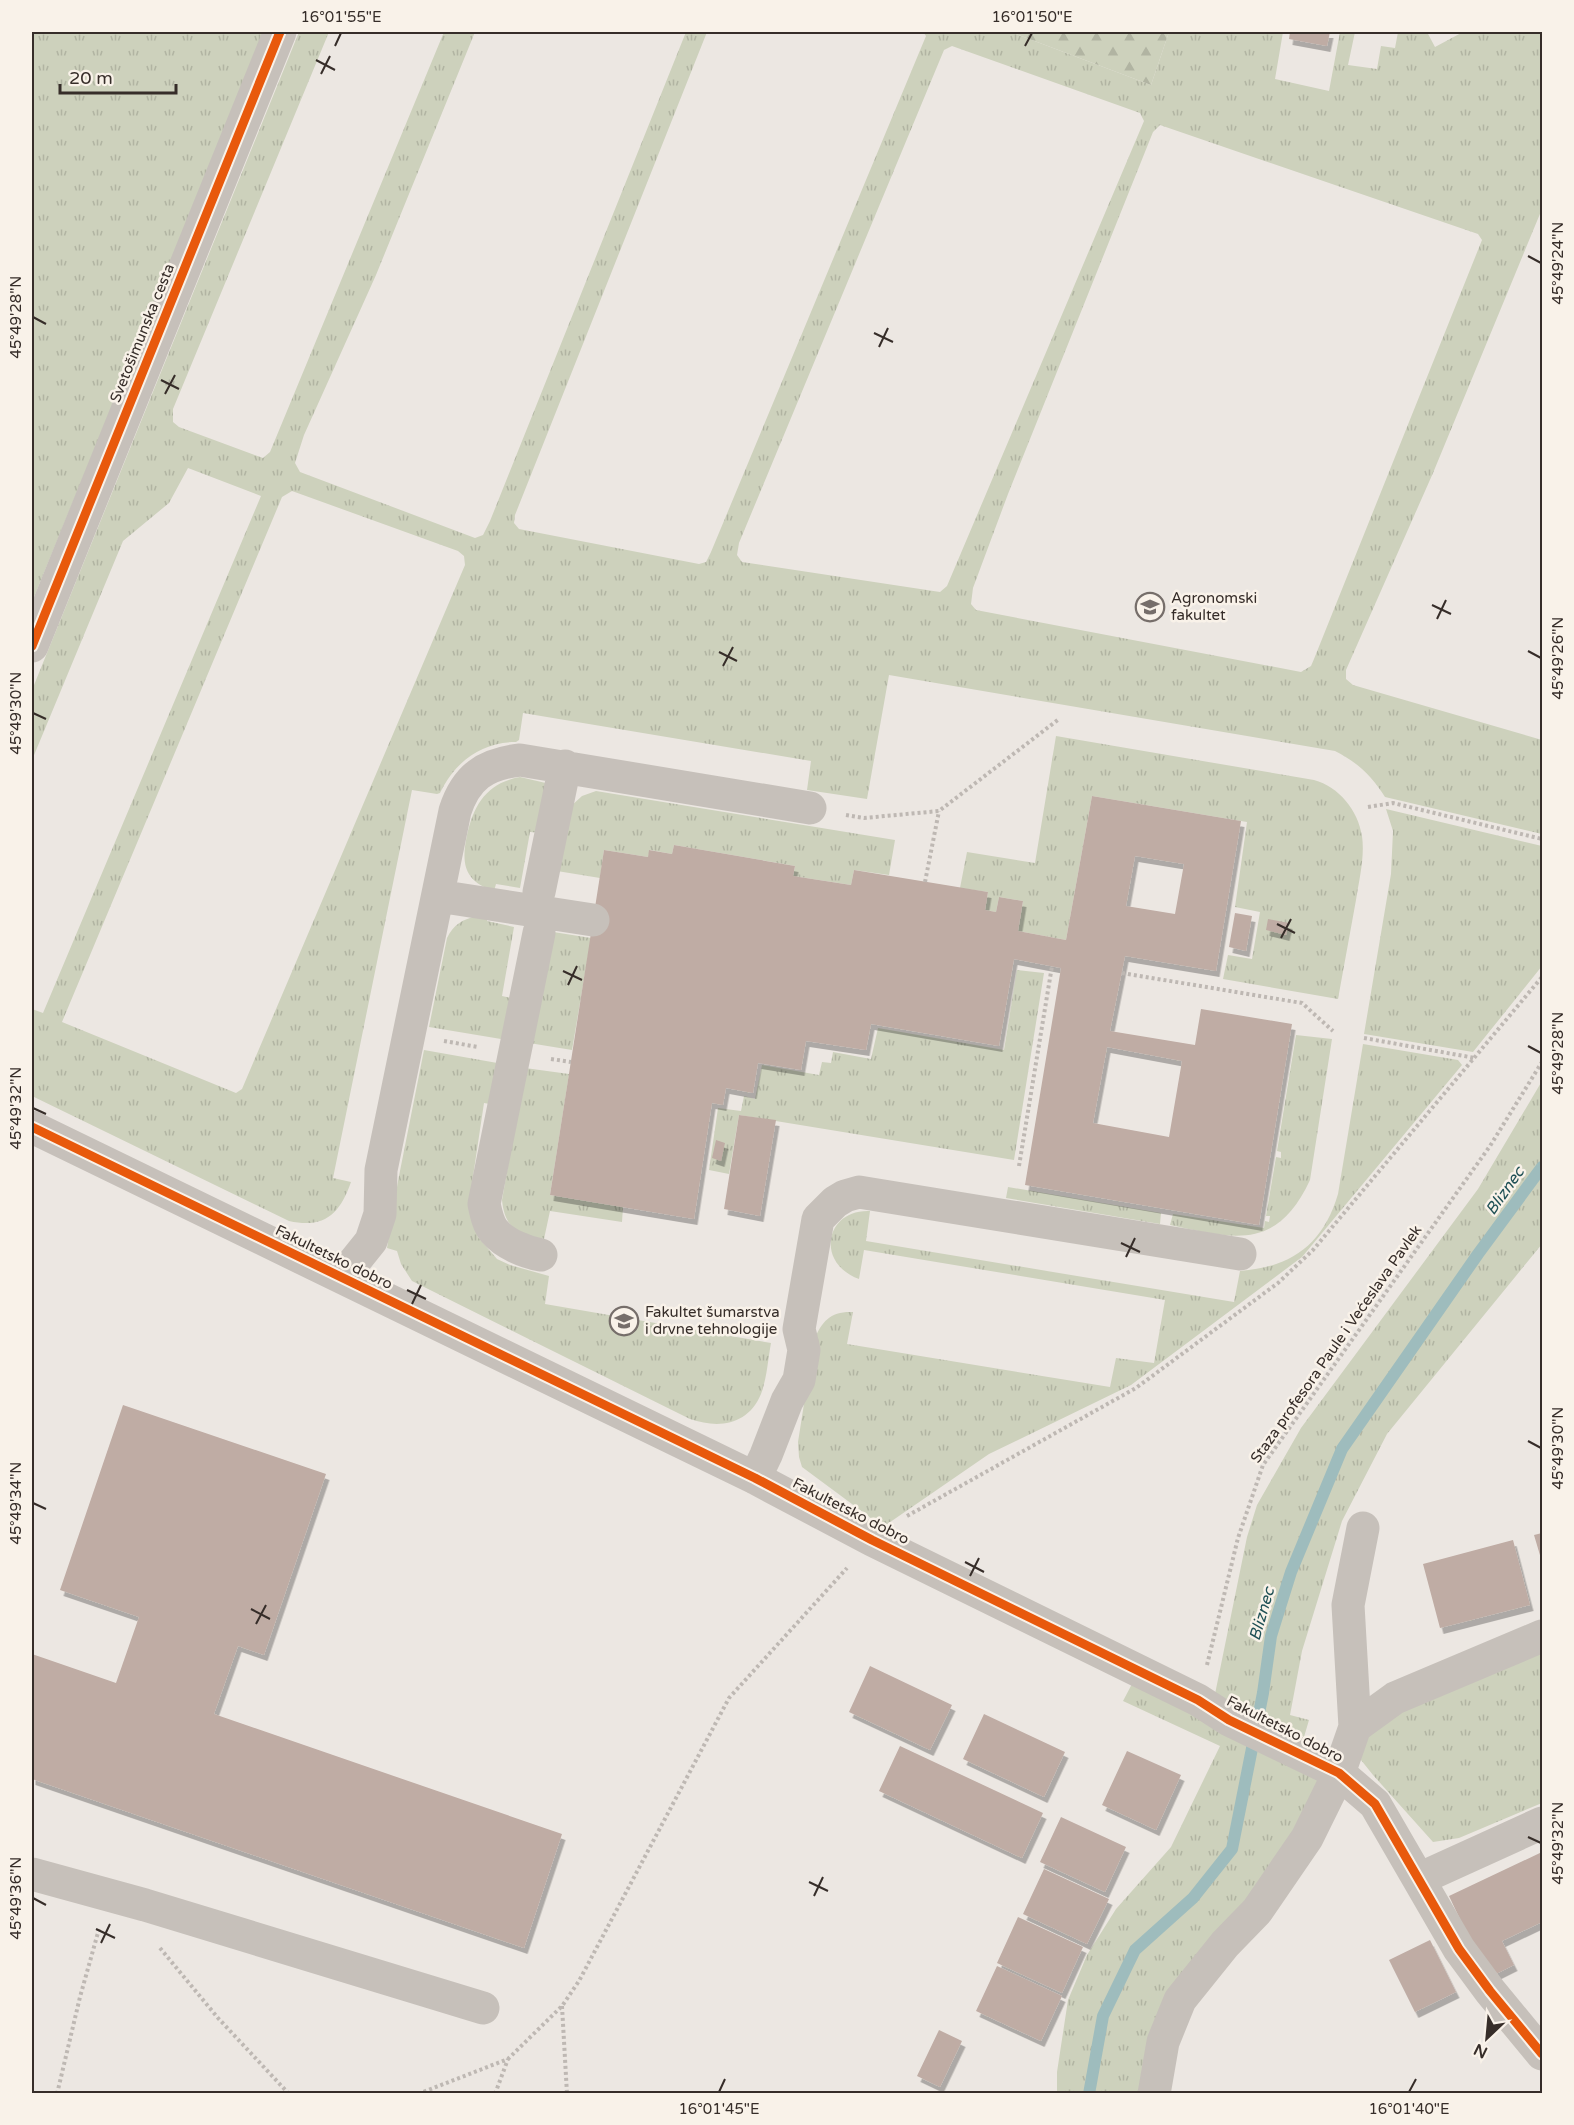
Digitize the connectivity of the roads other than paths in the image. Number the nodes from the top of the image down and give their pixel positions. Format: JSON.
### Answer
{"nodes":[{"id":1,"x":280,"y":32,"type":"edge"},
{"id":2,"x":32,"y":646,"type":"edge"},
{"id":3,"x":565,"y":766,"type":"junction"},
{"id":4,"x":810,"y":808,"type":"road end"},
{"id":5,"x":538,"y":892,"type":"dead end"},
{"id":6,"x":438,"y":896,"type":"junction"},
{"id":7,"x":593,"y":920,"type":"dead end"},
{"id":8,"x":539,"y":933,"type":"dead end"},
{"id":9,"x":32,"y":1127,"type":"edge"},
{"id":10,"x":1240,"y":1254,"type":"dead end"},
{"id":11,"x":541,"y":1255,"type":"dead end"},
{"id":12,"x":342,"y":1277,"type":"junction"},
{"id":13,"x":755,"y":1478,"type":"junction"},
{"id":14,"x":1363,"y":1528,"type":"dead end"},
{"id":15,"x":1542,"y":1636,"type":"edge"},
{"id":16,"x":1355,"y":1726,"type":"junction"},
{"id":17,"x":1339,"y":1773,"type":"junction"},
{"id":18,"x":1542,"y":1823,"type":"edge"},
{"id":19,"x":32,"y":1874,"type":"edge"},
{"id":20,"x":1419,"y":1879,"type":"junction"},
{"id":21,"x":483,"y":2008,"type":"dead end"},
{"id":22,"x":1542,"y":2054,"type":"edge"},
{"id":23,"x":1154,"y":2094,"type":"edge"}],
"edges":[{"from":1,"to":2,"type":"street","name":"Svetošimunska cesta"},
{"from":3,"to":4,"type":"street"},
{"from":3,"to":5,"type":"street"},
{"from":3,"to":6,"type":"street"},
{"from":6,"to":7,"type":"street"},
{"from":6,"to":12,"type":"street"},
{"from":8,"to":11,"type":"street"},
{"from":9,"to":12,"type":"street","name":"Fakultetsko dobro"},
{"from":10,"to":13,"type":"street"},
{"from":12,"to":13,"type":"street","name":"Fakultetsko dobro"},
{"from":13,"to":17,"type":"street","name":"Fakultetsko dobro"},
{"from":14,"to":16,"type":"street"},
{"from":15,"to":16,"type":"street"},
{"from":16,"to":17,"type":"street"},
{"from":17,"to":20,"type":"street","name":"Fakultetsko dobro"},
{"from":17,"to":23,"type":"street"},
{"from":18,"to":20,"type":"street"},
{"from":19,"to":21,"type":"street"},
{"from":20,"to":22,"type":"street","name":"Fakultetsko dobro"}]}
